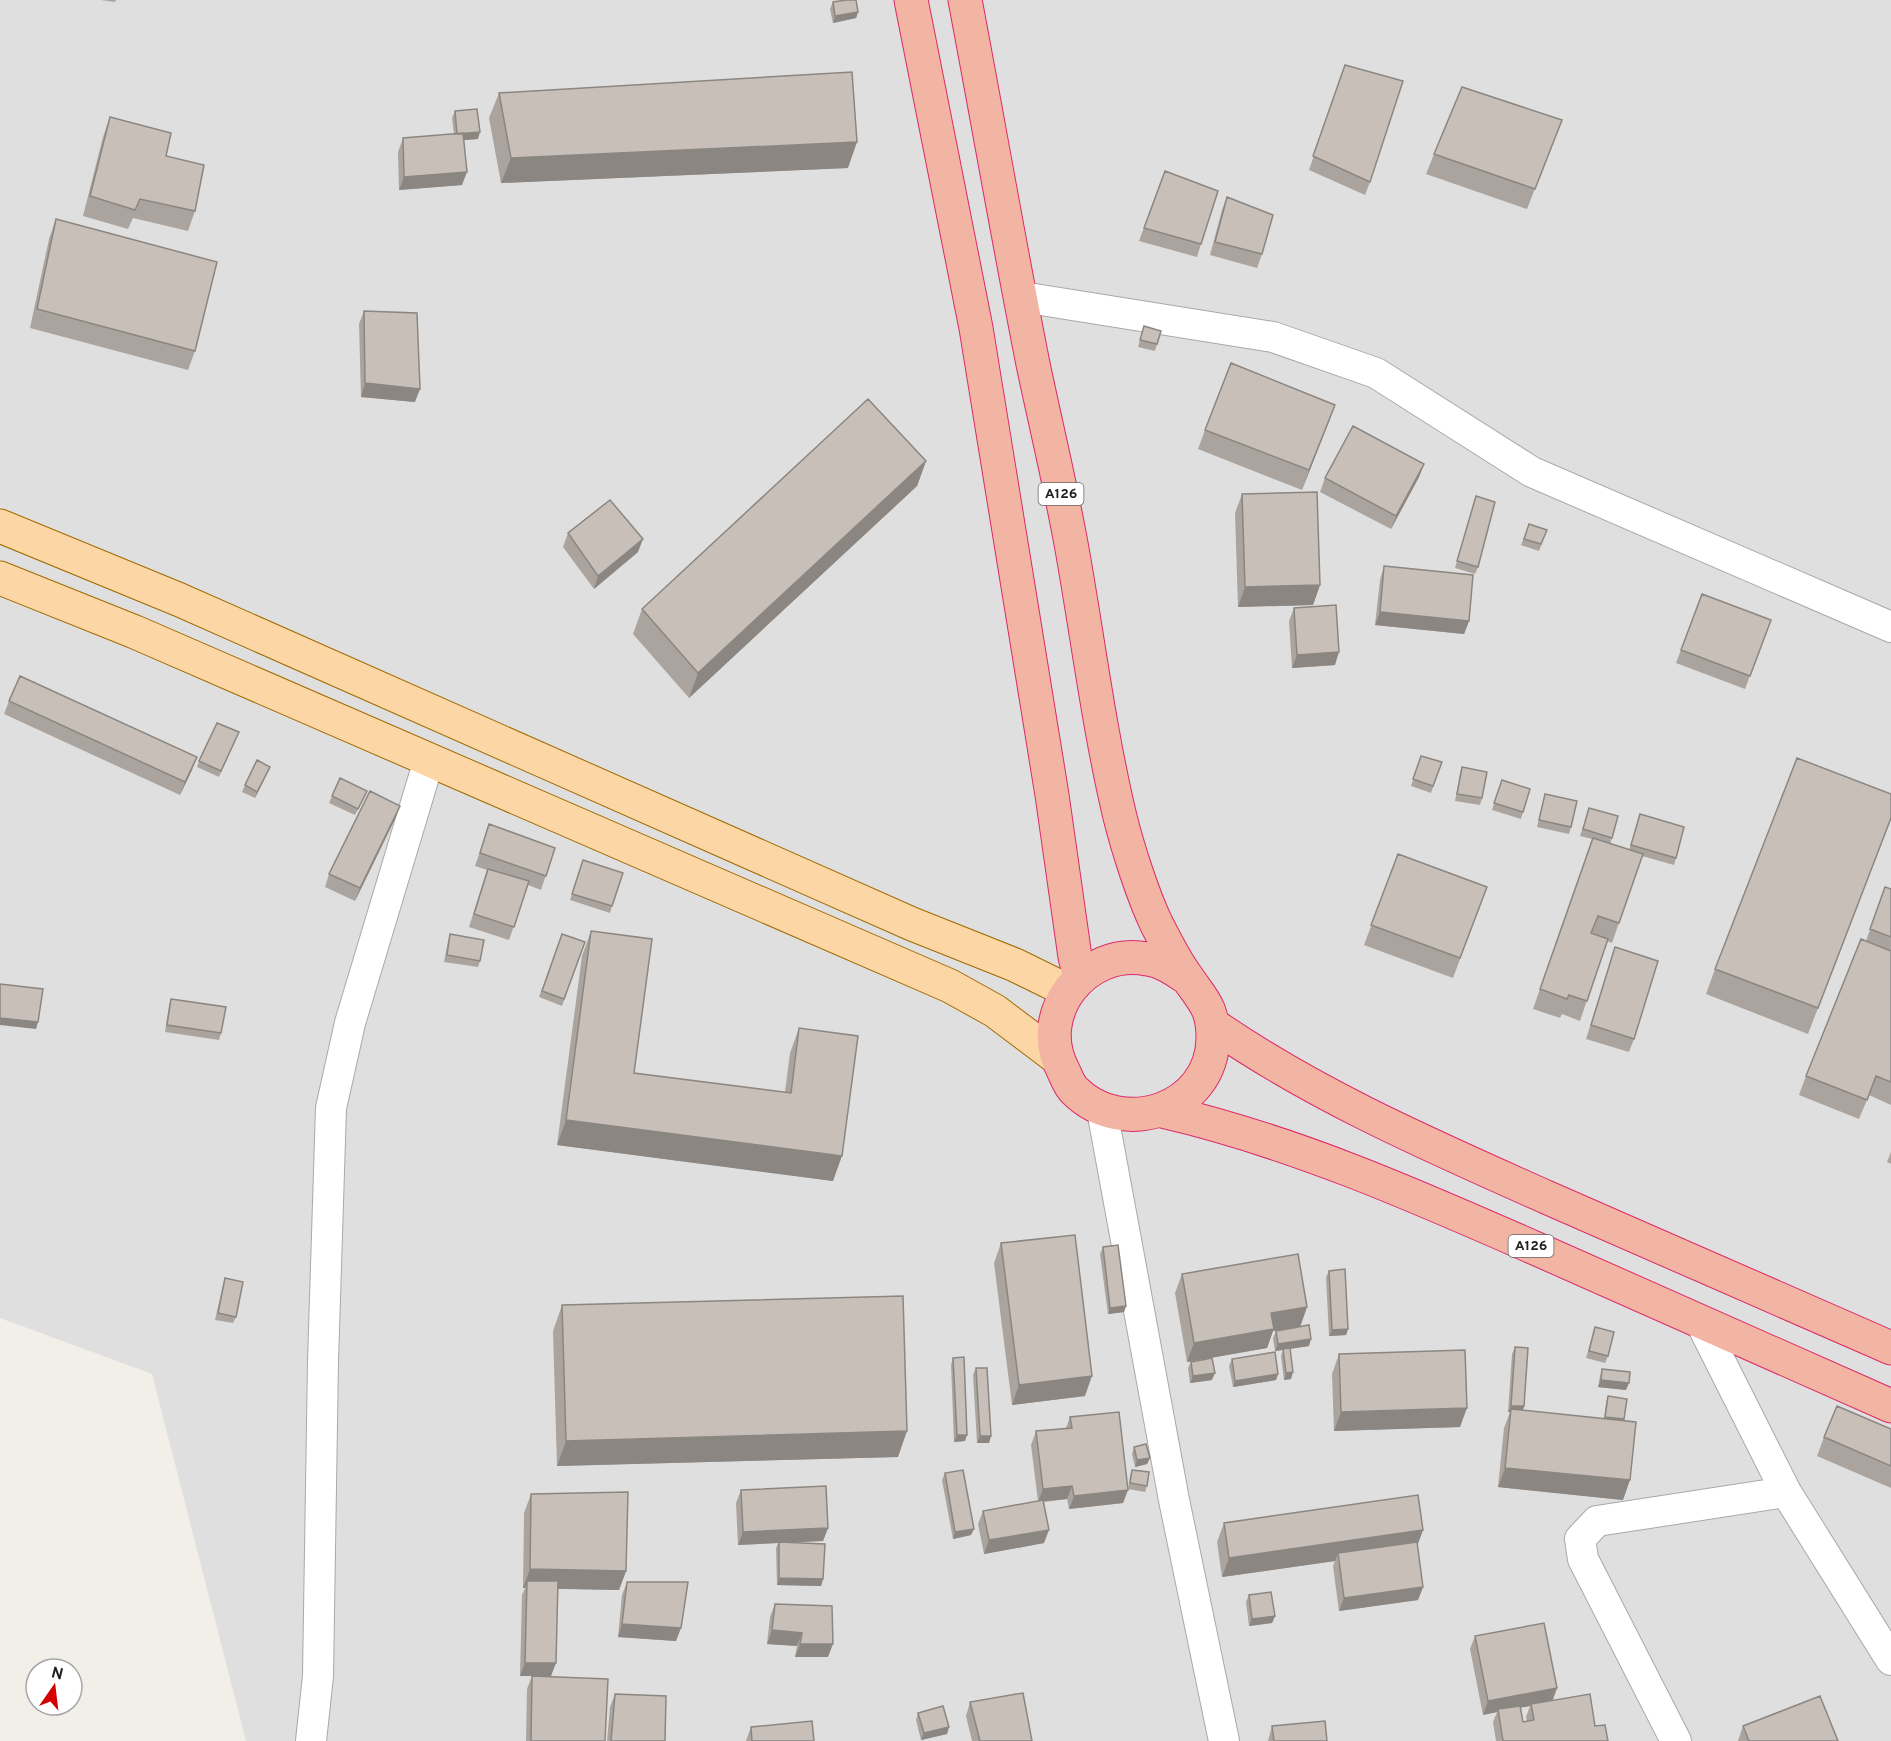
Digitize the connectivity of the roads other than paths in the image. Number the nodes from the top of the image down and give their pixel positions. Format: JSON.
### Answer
{"nodes":[{"id":1,"x":911,"y":0,"type":"edge"},
{"id":2,"x":964,"y":0,"type":"edge"},
{"id":3,"x":1022,"y":297,"type":"junction"},
{"id":4,"x":0,"y":526,"type":"edge"},
{"id":5,"x":0,"y":578,"type":"edge"},
{"id":6,"x":1891,"y":627,"type":"edge"},
{"id":7,"x":429,"y":760,"type":"junction"},
{"id":8,"x":1187,"y":978,"type":"junction"},
{"id":9,"x":1074,"y":984,"type":"junction"},
{"id":10,"x":1212,"y":1024,"type":"junction"},
{"id":11,"x":1056,"y":1057,"type":"junction"},
{"id":12,"x":1102,"y":1110,"type":"junction"},
{"id":13,"x":1162,"y":1111,"type":"junction"},
{"id":14,"x":1700,"y":1321,"type":"junction"},
{"id":15,"x":1891,"y":1348,"type":"edge"},
{"id":16,"x":1891,"y":1406,"type":"edge"},
{"id":17,"x":1786,"y":1492,"type":"junction"},
{"id":18,"x":1891,"y":1660,"type":"edge"},
{"id":19,"x":311,"y":1741,"type":"edge"},
{"id":20,"x":1224,"y":1741,"type":"edge"},
{"id":21,"x":1676,"y":1741,"type":"edge"}],
"edges":[{"from":1,"to":9,"type":"highway"},
{"from":2,"to":3,"type":"highway","number":"A126"},
{"from":3,"to":6,"type":"street"},
{"from":3,"to":8,"type":"highway","number":"A126"},
{"from":4,"to":9,"type":"main road"},
{"from":5,"to":7,"type":"main road"},
{"from":7,"to":11,"type":"main road"},
{"from":7,"to":19,"type":"street"},
{"from":8,"to":9,"type":"highway","number":"A126"},
{"from":8,"to":10,"type":"highway","number":"A126"},
{"from":9,"to":11,"type":"highway","number":"A126"},
{"from":10,"to":13,"type":"highway","number":"A126"},
{"from":10,"to":15,"type":"highway"},
{"from":11,"to":12,"type":"highway","number":"A126"},
{"from":12,"to":13,"type":"highway","number":"A126"},
{"from":12,"to":20,"type":"street"},
{"from":13,"to":14,"type":"highway","number":"A126"},
{"from":14,"to":16,"type":"highway","number":"A126"},
{"from":14,"to":17,"type":"street"},
{"from":17,"to":18,"type":"street"},
{"from":17,"to":21,"type":"street"}]}
